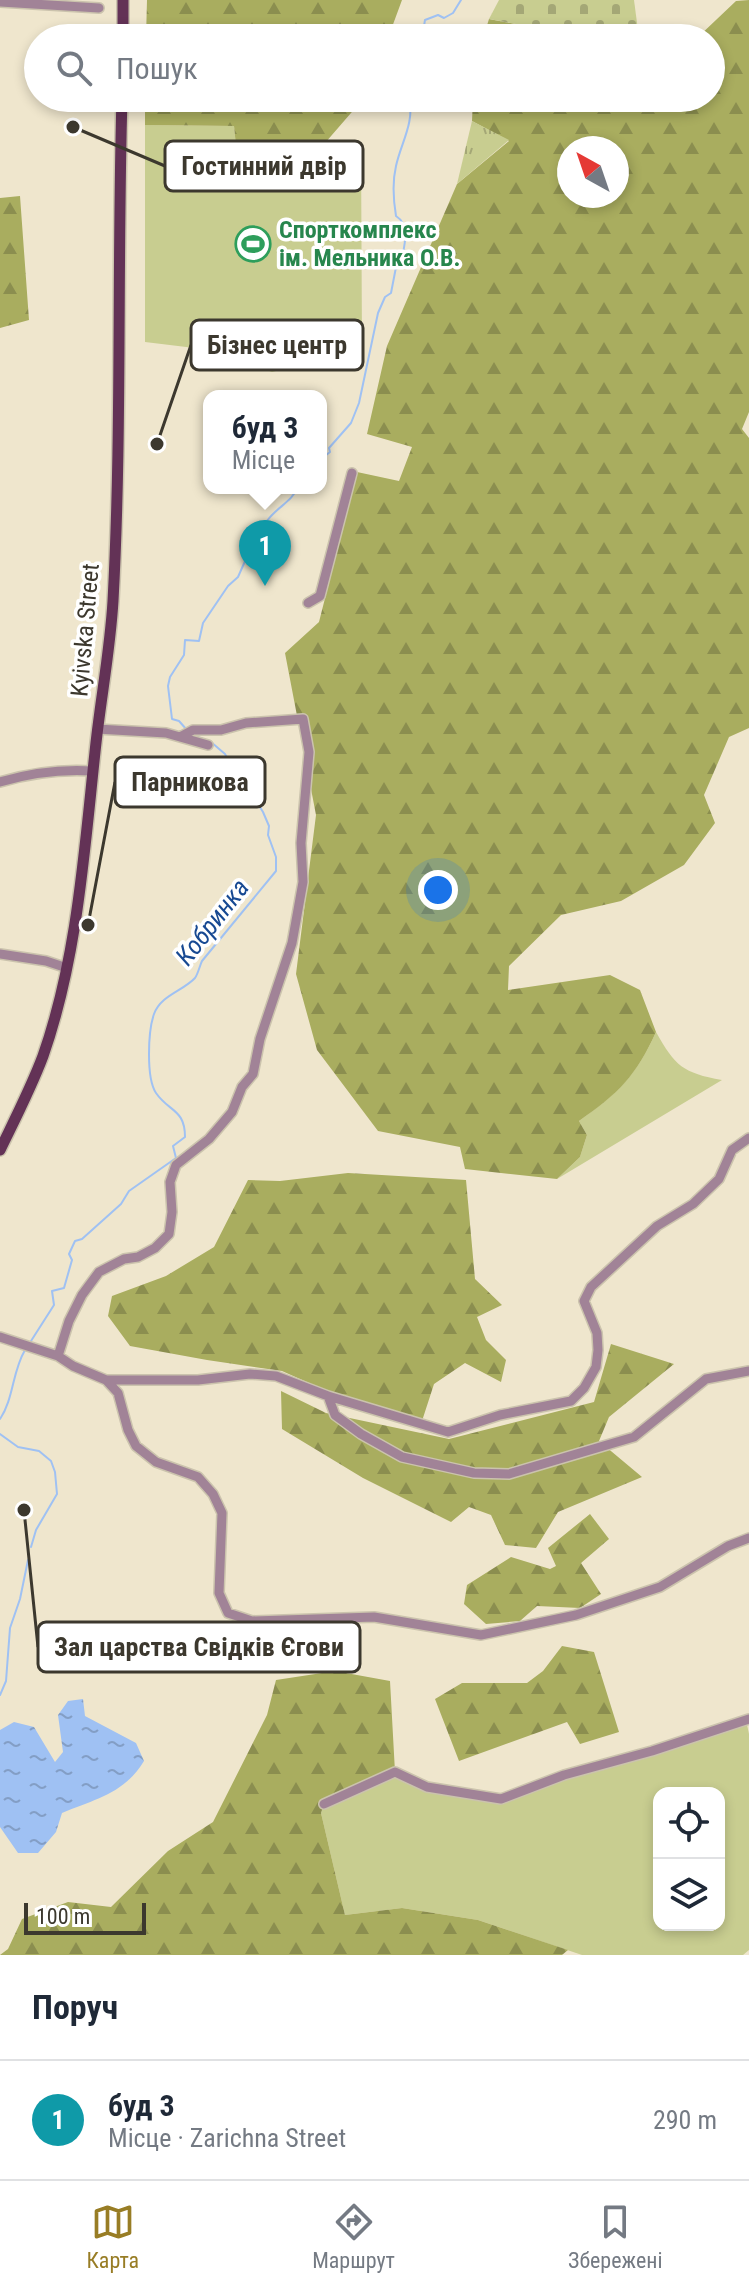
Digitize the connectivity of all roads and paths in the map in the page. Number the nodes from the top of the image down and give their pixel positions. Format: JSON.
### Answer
{"nodes":[{"id":1,"x":123,"y":0,"type":"edge"},
{"id":2,"x":0,"y":2,"type":"edge"},
{"id":3,"x":99,"y":8,"type":"dead end"},
{"id":4,"x":123,"y":24,"type":"edge"},
{"id":5,"x":122,"y":112,"type":"edge"},
{"id":6,"x":352,"y":473,"type":"dead end"},
{"id":7,"x":308,"y":603,"type":"dead end"},
{"id":8,"x":97,"y":729,"type":"junction"},
{"id":9,"x":186,"y":733,"type":"junction"},
{"id":10,"x":208,"y":745,"type":"dead end"},
{"id":11,"x":93,"y":771,"type":"junction"},
{"id":12,"x":0,"y":782,"type":"edge"},
{"id":13,"x":0,"y":954,"type":"edge"},
{"id":14,"x":67,"y":968,"type":"junction"},
{"id":15,"x":749,"y":1138,"type":"edge"},
{"id":16,"x":0,"y":1150,"type":"edge"},
{"id":17,"x":0,"y":1337,"type":"edge"},
{"id":18,"x":58,"y":1356,"type":"junction"},
{"id":19,"x":749,"y":1371,"type":"edge"},
{"id":20,"x":106,"y":1380,"type":"junction"},
{"id":21,"x":328,"y":1396,"type":"junction"},
{"id":22,"x":749,"y":1538,"type":"edge"},
{"id":23,"x":749,"y":1719,"type":"edge"},
{"id":24,"x":324,"y":1804,"type":"dead end"}],
"edges":[{"from":1,"to":4,"type":"main road"},
{"from":2,"to":3,"type":"street"},
{"from":5,"to":8,"type":"main road","name":"Kyivska Street"},
{"from":6,"to":7,"type":"street"},
{"from":8,"to":9,"type":"street"},
{"from":8,"to":11,"type":"main road","name":"Kyivska Street"},
{"from":9,"to":10,"type":"street"},
{"from":9,"to":18,"type":"street"},
{"from":11,"to":12,"type":"street"},
{"from":11,"to":14,"type":"main road","name":"Kyivska Street"},
{"from":13,"to":14,"type":"street"},
{"from":14,"to":16,"type":"main road","name":"Kyivska Street"},
{"from":15,"to":21,"type":"street"},
{"from":17,"to":18,"type":"street"},
{"from":18,"to":20,"type":"street"},
{"from":19,"to":21,"type":"street"},
{"from":20,"to":21,"type":"street"},
{"from":20,"to":22,"type":"street"},
{"from":23,"to":24,"type":"street"}]}
